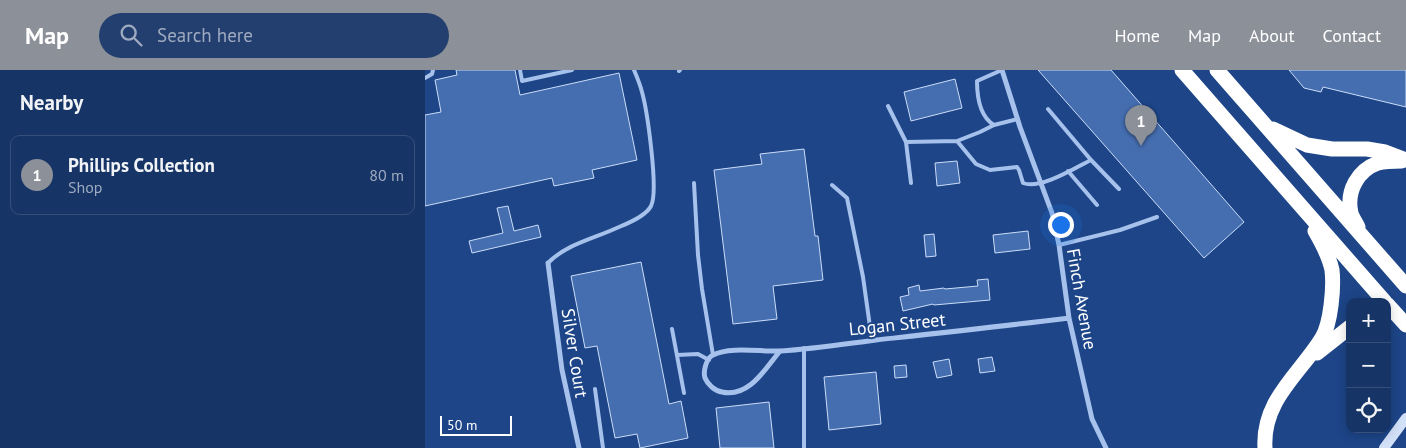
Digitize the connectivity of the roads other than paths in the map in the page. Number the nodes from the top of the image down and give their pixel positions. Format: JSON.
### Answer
{"nodes":[{"id":1,"x":433,"y":70,"type":"edge"},
{"id":2,"x":520,"y":70,"type":"edge"},
{"id":3,"x":572,"y":70,"type":"edge"},
{"id":4,"x":634,"y":70,"type":"edge"},
{"id":5,"x":1002,"y":70,"type":"edge"},
{"id":6,"x":1181,"y":70,"type":"edge"},
{"id":7,"x":1217,"y":70,"type":"edge"},
{"id":8,"x":425,"y":78,"type":"edge"},
{"id":9,"x":889,"y":106,"type":"dead end"},
{"id":10,"x":1048,"y":109,"type":"dead end"},
{"id":11,"x":1018,"y":119,"type":"junction"},
{"id":12,"x":1264,"y":124,"type":"junction"},
{"id":13,"x":994,"y":125,"type":"junction"},
{"id":14,"x":957,"y":141,"type":"junction"},
{"id":15,"x":906,"y":142,"type":"junction"},
{"id":16,"x":1091,"y":160,"type":"junction"},
{"id":17,"x":1406,"y":160,"type":"edge"},
{"id":18,"x":1068,"y":171,"type":"junction"},
{"id":19,"x":694,"y":183,"type":"dead end"},
{"id":20,"x":911,"y":183,"type":"dead end"},
{"id":21,"x":1041,"y":184,"type":"junction"},
{"id":22,"x":832,"y":185,"type":"dead end"},
{"id":23,"x":1119,"y":190,"type":"dead end"},
{"id":24,"x":1298,"y":202,"type":"junction"},
{"id":25,"x":1097,"y":204,"type":"dead end"},
{"id":26,"x":1157,"y":217,"type":"dead end"},
{"id":27,"x":1361,"y":235,"type":"junction"},
{"id":28,"x":1059,"y":245,"type":"junction"},
{"id":29,"x":548,"y":263,"type":"joint"},
{"id":30,"x":1406,"y":286,"type":"edge"},
{"id":31,"x":1382,"y":298,"type":"edge"},
{"id":32,"x":1391,"y":308,"type":"edge"},
{"id":33,"x":1069,"y":318,"type":"junction"},
{"id":34,"x":1391,"y":320,"type":"edge"},
{"id":35,"x":1406,"y":325,"type":"edge"},
{"id":36,"x":672,"y":329,"type":"dead end"},
{"id":37,"x":1346,"y":330,"type":"edge"},
{"id":38,"x":872,"y":341,"type":"junction"},
{"id":39,"x":804,"y":348,"type":"junction"},
{"id":40,"x":780,"y":351,"type":"junction"},
{"id":41,"x":677,"y":355,"type":"junction"},
{"id":42,"x":713,"y":355,"type":"junction"},
{"id":43,"x":709,"y":360,"type":"junction"},
{"id":44,"x":1302,"y":365,"type":"junction"},
{"id":45,"x":595,"y":389,"type":"dead end"},
{"id":46,"x":684,"y":393,"type":"dead end"},
{"id":47,"x":1406,"y":418,"type":"edge"},
{"id":48,"x":579,"y":448,"type":"edge"},
{"id":49,"x":603,"y":448,"type":"edge"},
{"id":50,"x":804,"y":448,"type":"edge"},
{"id":51,"x":1106,"y":448,"type":"edge"},
{"id":52,"x":1265,"y":448,"type":"edge"},
{"id":53,"x":1384,"y":448,"type":"edge"}],
"edges":[{"from":1,"to":8,"type":"lane"},
{"from":2,"to":3,"type":"lane"},
{"from":4,"to":29,"type":"lane"},
{"from":5,"to":11,"type":"street","name":"Finch Avenue"},
{"from":5,"to":13,"type":"lane"},
{"from":6,"to":24,"type":"highway"},
{"from":7,"to":12,"type":"highway"},
{"from":9,"to":15,"type":"lane"},
{"from":10,"to":16,"type":"lane"},
{"from":11,"to":13,"type":"lane"},
{"from":11,"to":21,"type":"street","name":"Finch Avenue"},
{"from":12,"to":17,"type":"highway"},
{"from":12,"to":27,"type":"highway"},
{"from":13,"to":14,"type":"lane"},
{"from":14,"to":15,"type":"lane"},
{"from":14,"to":21,"type":"lane"},
{"from":15,"to":20,"type":"lane"},
{"from":16,"to":18,"type":"lane"},
{"from":16,"to":23,"type":"lane"},
{"from":17,"to":27,"type":"highway"},
{"from":18,"to":21,"type":"lane"},
{"from":18,"to":25,"type":"lane"},
{"from":19,"to":42,"type":"lane"},
{"from":21,"to":28,"type":"street","name":"Finch Avenue"},
{"from":22,"to":38,"type":"lane"},
{"from":24,"to":31,"type":"highway"},
{"from":24,"to":44,"type":"highway"},
{"from":26,"to":28,"type":"lane"},
{"from":27,"to":30,"type":"highway"},
{"from":28,"to":33,"type":"street","name":"Finch Avenue"},
{"from":29,"to":48,"type":"street","name":"Silver Court"},
{"from":32,"to":35,"type":"highway"},
{"from":33,"to":38,"type":"street","name":"Logan Street"},
{"from":33,"to":51,"type":"street","name":"Finch Avenue"},
{"from":34,"to":35,"type":"highway"},
{"from":36,"to":41,"type":"lane"},
{"from":37,"to":44,"type":"highway"},
{"from":38,"to":39,"type":"street","name":"Logan Street"},
{"from":39,"to":40,"type":"street","name":"Logan Street"},
{"from":39,"to":50,"type":"lane"},
{"from":40,"to":42,"type":"street","name":"Logan Street"},
{"from":40,"to":43,"type":"street"},
{"from":41,"to":43,"type":"lane"},
{"from":41,"to":46,"type":"lane"},
{"from":42,"to":43,"type":"street"},
{"from":44,"to":52,"type":"highway"},
{"from":45,"to":49,"type":"lane"},
{"from":47,"to":53,"type":"street"}]}
